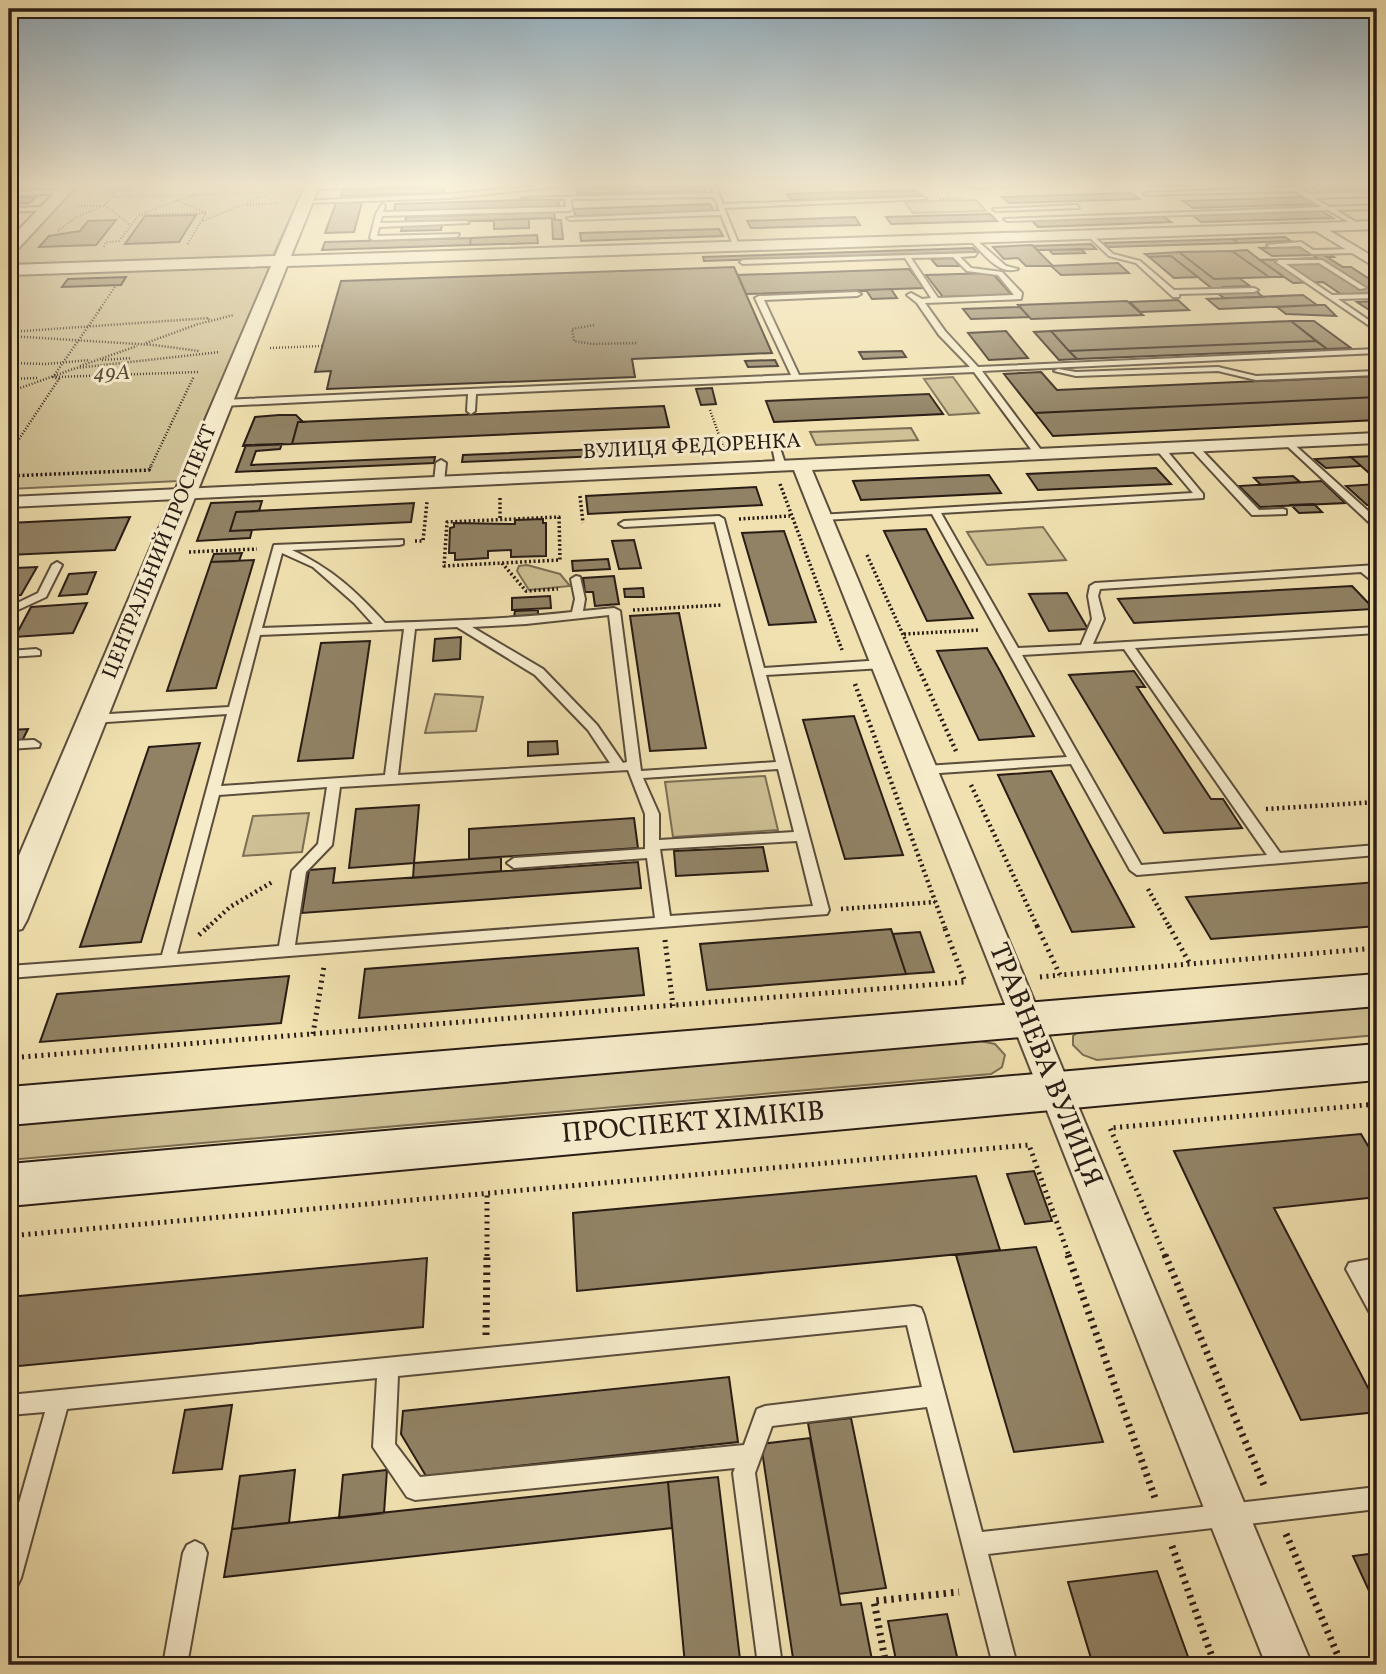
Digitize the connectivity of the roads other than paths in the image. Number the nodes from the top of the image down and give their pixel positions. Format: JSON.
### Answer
{"nodes":[{"id":1,"x":247,"y":262,"type":"edge"},
{"id":2,"x":281,"y":262,"type":"edge"},
{"id":3,"x":910,"y":262,"type":"edge"},
{"id":4,"x":962,"y":262,"type":"edge"},
{"id":5,"x":996,"y":262,"type":"edge"},
{"id":6,"x":1138,"y":262,"type":"edge"},
{"id":7,"x":1279,"y":262,"type":"edge"},
{"id":8,"x":1322,"y":262,"type":"edge"},
{"id":9,"x":1015,"y":269,"type":"dead end"},
{"id":10,"x":9,"y":270,"type":"edge"},
{"id":11,"x":1363,"y":288,"type":"dead end"},
{"id":12,"x":1254,"y":290,"type":"dead end"},
{"id":13,"x":857,"y":294,"type":"dead end"},
{"id":14,"x":911,"y":295,"type":"dead end"},
{"id":15,"x":1377,"y":296,"type":"edge"},
{"id":16,"x":1330,"y":298,"type":"junction"},
{"id":17,"x":936,"y":300,"type":"junction"},
{"id":18,"x":920,"y":301,"type":"junction"},
{"id":19,"x":1377,"y":329,"type":"edge"},
{"id":20,"x":1377,"y":351,"type":"edge"},
{"id":21,"x":1041,"y":366,"type":"junction"},
{"id":22,"x":976,"y":369,"type":"junction"},
{"id":23,"x":1377,"y":373,"type":"edge"},
{"id":24,"x":796,"y":377,"type":"junction"},
{"id":25,"x":472,"y":392,"type":"junction"},
{"id":26,"x":222,"y":403,"type":"junction"},
{"id":27,"x":471,"y":411,"type":"dead end"},
{"id":28,"x":1377,"y":438,"type":"edge"},
{"id":29,"x":1288,"y":442,"type":"junction"},
{"id":30,"x":1194,"y":447,"type":"junction"},
{"id":31,"x":1160,"y":448,"type":"junction"},
{"id":32,"x":1040,"y":454,"type":"junction"},
{"id":33,"x":784,"y":458,"type":"junction"},
{"id":34,"x":442,"y":463,"type":"dead end"},
{"id":35,"x":433,"y":488,"type":"junction"},
{"id":36,"x":184,"y":494,"type":"junction"},
{"id":37,"x":9,"y":502,"type":"edge"},
{"id":38,"x":935,"y":510,"type":"junction"},
{"id":39,"x":1283,"y":512,"type":"dead end"},
{"id":40,"x":822,"y":517,"type":"junction"},
{"id":41,"x":624,"y":524,"type":"dead end"},
{"id":42,"x":1377,"y":524,"type":"edge"},
{"id":43,"x":399,"y":542,"type":"road end"},
{"id":44,"x":278,"y":548,"type":"junction"},
{"id":45,"x":57,"y":565,"type":"dead end"},
{"id":46,"x":1377,"y":568,"type":"edge"},
{"id":47,"x":1364,"y":569,"type":"junction"},
{"id":48,"x":1377,"y":582,"type":"edge"},
{"id":49,"x":576,"y":584,"type":"road end"},
{"id":50,"x":9,"y":611,"type":"edge"},
{"id":51,"x":577,"y":615,"type":"junction"},
{"id":52,"x":457,"y":623,"type":"junction"},
{"id":53,"x":410,"y":624,"type":"junction"},
{"id":54,"x":380,"y":625,"type":"junction"},
{"id":55,"x":1377,"y":630,"type":"edge"},
{"id":56,"x":258,"y":632,"type":"junction"},
{"id":57,"x":1128,"y":646,"type":"junction"},
{"id":58,"x":1085,"y":648,"type":"junction"},
{"id":59,"x":1015,"y":652,"type":"junction"},
{"id":60,"x":36,"y":653,"type":"dead end"},
{"id":61,"x":9,"y":654,"type":"edge"},
{"id":62,"x":883,"y":664,"type":"junction"},
{"id":63,"x":758,"y":672,"type":"junction"},
{"id":64,"x":236,"y":710,"type":"junction"},
{"id":65,"x":92,"y":719,"type":"junction"},
{"id":66,"x":34,"y":744,"type":"dead end"},
{"id":67,"x":9,"y":745,"type":"edge"},
{"id":68,"x":1075,"y":760,"type":"junction"},
{"id":69,"x":783,"y":765,"type":"junction"},
{"id":70,"x":619,"y":767,"type":"junction"},
{"id":71,"x":925,"y":770,"type":"junction"},
{"id":72,"x":635,"y":771,"type":"junction"},
{"id":73,"x":391,"y":779,"type":"junction"},
{"id":74,"x":334,"y":784,"type":"junction"},
{"id":75,"x":214,"y":791,"type":"junction"},
{"id":76,"x":803,"y":836,"type":"junction"},
{"id":77,"x":652,"y":849,"type":"junction"},
{"id":78,"x":1377,"y":850,"type":"edge"},
{"id":79,"x":1276,"y":859,"type":"junction"},
{"id":80,"x":514,"y":863,"type":"dead end"},
{"id":81,"x":9,"y":920,"type":"edge"},
{"id":82,"x":663,"y":922,"type":"junction"},
{"id":83,"x":286,"y":951,"type":"junction"},
{"id":84,"x":168,"y":960,"type":"junction"},
{"id":85,"x":9,"y":972,"type":"edge"},
{"id":86,"x":1377,"y":990,"type":"edge"},
{"id":87,"x":1027,"y":1020,"type":"junction"},
{"id":88,"x":1377,"y":1062,"type":"edge"},
{"id":89,"x":1055,"y":1090,"type":"junction"},
{"id":90,"x":9,"y":1106,"type":"edge"},
{"id":91,"x":9,"y":1185,"type":"edge"},
{"id":92,"x":1377,"y":1266,"type":"edge"},
{"id":93,"x":1377,"y":1307,"type":"edge"},
{"id":94,"x":388,"y":1367,"type":"junction"},
{"id":95,"x":935,"y":1396,"type":"junction"},
{"id":96,"x":59,"y":1400,"type":"junction"},
{"id":97,"x":9,"y":1405,"type":"edge"},
{"id":98,"x":751,"y":1455,"type":"junction"},
{"id":99,"x":1377,"y":1498,"type":"edge"},
{"id":100,"x":1228,"y":1515,"type":"junction"},
{"id":101,"x":973,"y":1544,"type":"junction"},
{"id":102,"x":195,"y":1553,"type":"dead end"},
{"id":103,"x":9,"y":1578,"type":"edge"},
{"id":104,"x":175,"y":1665,"type":"edge"},
{"id":105,"x":770,"y":1665,"type":"edge"},
{"id":106,"x":1005,"y":1665,"type":"edge"},
{"id":107,"x":1289,"y":1665,"type":"edge"}],
"edges":[{"from":1,"to":10,"type":"street"},
{"from":2,"to":26,"type":"street","name":"ЦЕНТРАЛЬНИЙ ПРОСПЕКТ"},
{"from":3,"to":17,"type":"lane"},
{"from":4,"to":17,"type":"lane"},
{"from":5,"to":9,"type":"lane"},
{"from":6,"to":12,"type":"lane"},
{"from":7,"to":16,"type":"lane"},
{"from":8,"to":11,"type":"lane"},
{"from":13,"to":24,"type":"lane"},
{"from":14,"to":18,"type":"lane"},
{"from":15,"to":16,"type":"lane"},
{"from":16,"to":19,"type":"lane"},
{"from":17,"to":18,"type":"lane"},
{"from":18,"to":22,"type":"lane"},
{"from":20,"to":21,"type":"lane"},
{"from":21,"to":22,"type":"lane"},
{"from":21,"to":23,"type":"lane"},
{"from":22,"to":24,"type":"lane"},
{"from":22,"to":32,"type":"lane"},
{"from":24,"to":25,"type":"lane"},
{"from":25,"to":26,"type":"lane"},
{"from":25,"to":27,"type":"lane"},
{"from":26,"to":36,"type":"street","name":"ЦЕНТРАЛЬНИЙ ПРОСПЕКТ"},
{"from":28,"to":29,"type":"street","name":"ВУЛИЦЯ ФЕДОРЕНКА"},
{"from":29,"to":30,"type":"street","name":"ВУЛИЦЯ ФЕДОРЕНКА"},
{"from":29,"to":42,"type":"lane"},
{"from":30,"to":31,"type":"street","name":"ВУЛИЦЯ ФЕДОРЕНКА"},
{"from":30,"to":39,"type":"lane"},
{"from":31,"to":32,"type":"street","name":"ВУЛИЦЯ ФЕДОРЕНКА"},
{"from":31,"to":38,"type":"lane"},
{"from":32,"to":33,"type":"street","name":"ВУЛИЦЯ ФЕДОРЕНКА"},
{"from":33,"to":35,"type":"street","name":"ВУЛИЦЯ ФЕДОРЕНКА"},
{"from":33,"to":40,"type":"street","name":"ТРАВНЕВА ВУЛИЦЯ"},
{"from":34,"to":35,"type":"lane"},
{"from":35,"to":36,"type":"street","name":"ВУЛИЦЯ ФЕДОРЕНКА"},
{"from":36,"to":37,"type":"street","name":"ВУЛИЦЯ ФЕДОРЕНКА"},
{"from":36,"to":65,"type":"street","name":"ЦЕНТРАЛЬНИЙ ПРОСПЕКТ"},
{"from":38,"to":40,"type":"lane"},
{"from":38,"to":59,"type":"lane"},
{"from":40,"to":62,"type":"street","name":"ТРАВНЕВА ВУЛИЦЯ"},
{"from":41,"to":63,"type":"lane"},
{"from":43,"to":44,"type":"lane"},
{"from":44,"to":54,"type":"lane"},
{"from":44,"to":56,"type":"lane"},
{"from":45,"to":50,"type":"lane"},
{"from":46,"to":47,"type":"lane"},
{"from":47,"to":48,"type":"lane"},
{"from":47,"to":58,"type":"lane"},
{"from":49,"to":51,"type":"lane"},
{"from":51,"to":52,"type":"lane"},
{"from":51,"to":72,"type":"lane"},
{"from":52,"to":53,"type":"lane"},
{"from":52,"to":70,"type":"lane"},
{"from":53,"to":54,"type":"lane"},
{"from":53,"to":73,"type":"lane"},
{"from":54,"to":56,"type":"lane"},
{"from":55,"to":57,"type":"lane"},
{"from":56,"to":64,"type":"lane"},
{"from":57,"to":58,"type":"lane"},
{"from":57,"to":79,"type":"lane"},
{"from":58,"to":59,"type":"lane"},
{"from":59,"to":68,"type":"lane"},
{"from":60,"to":61,"type":"lane"},
{"from":62,"to":63,"type":"lane"},
{"from":62,"to":71,"type":"street","name":"ТРАВНЕВА ВУЛИЦЯ"},
{"from":63,"to":69,"type":"lane"},
{"from":64,"to":65,"type":"lane"},
{"from":64,"to":75,"type":"lane"},
{"from":65,"to":81,"type":"street","name":"ЦЕНТРАЛЬНИЙ ПРОСПЕКТ"},
{"from":66,"to":67,"type":"lane"},
{"from":68,"to":71,"type":"lane"},
{"from":68,"to":79,"type":"lane"},
{"from":69,"to":72,"type":"lane"},
{"from":69,"to":76,"type":"lane"},
{"from":70,"to":72,"type":"lane"},
{"from":70,"to":73,"type":"lane"},
{"from":71,"to":87,"type":"street","name":"ТРАВНЕВА ВУЛИЦЯ"},
{"from":72,"to":77,"type":"lane"},
{"from":73,"to":74,"type":"lane"},
{"from":74,"to":75,"type":"lane"},
{"from":74,"to":83,"type":"lane"},
{"from":75,"to":84,"type":"lane"},
{"from":76,"to":77,"type":"lane"},
{"from":76,"to":82,"type":"lane"},
{"from":77,"to":80,"type":"lane"},
{"from":77,"to":82,"type":"lane"},
{"from":78,"to":79,"type":"lane"},
{"from":82,"to":83,"type":"lane"},
{"from":83,"to":84,"type":"lane"},
{"from":84,"to":85,"type":"lane"},
{"from":86,"to":87,"type":"main road"},
{"from":87,"to":89,"type":"street","name":"ТРАВНЕВА ВУЛИЦЯ"},
{"from":87,"to":90,"type":"main road"},
{"from":88,"to":89,"type":"main road","name":"ПРОСПЕКТ ХІМІКІВ"},
{"from":89,"to":91,"type":"main road","name":"ПРОСПЕКТ ХІМІКІВ"},
{"from":89,"to":100,"type":"street","name":"ТРАВНЕВА ВУЛИЦЯ"},
{"from":92,"to":93,"type":"lane"},
{"from":94,"to":95,"type":"lane"},
{"from":94,"to":96,"type":"lane"},
{"from":94,"to":98,"type":"lane"},
{"from":95,"to":98,"type":"lane"},
{"from":95,"to":101,"type":"lane"},
{"from":96,"to":97,"type":"lane"},
{"from":96,"to":103,"type":"lane"},
{"from":98,"to":105,"type":"lane"},
{"from":99,"to":100,"type":"lane"},
{"from":100,"to":101,"type":"lane"},
{"from":100,"to":107,"type":"street","name":"ТРАВНЕВА ВУЛИЦЯ"},
{"from":101,"to":106,"type":"lane"},
{"from":102,"to":104,"type":"lane"}]}
